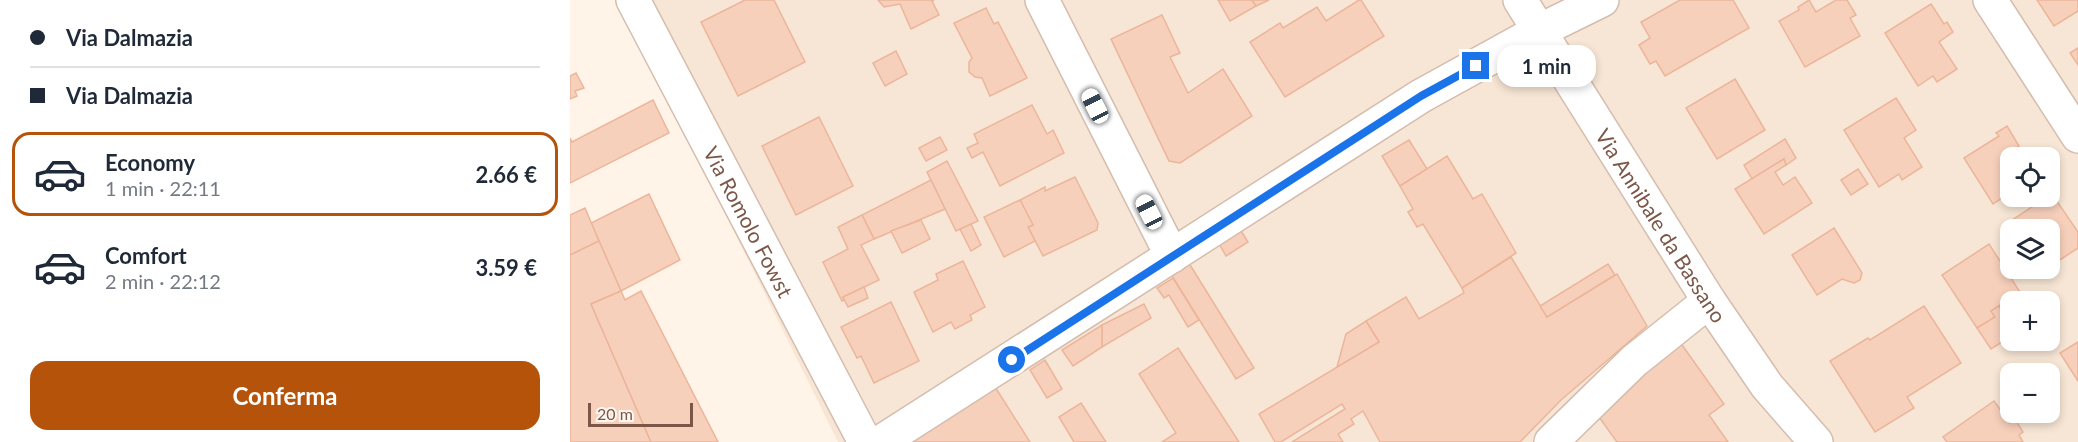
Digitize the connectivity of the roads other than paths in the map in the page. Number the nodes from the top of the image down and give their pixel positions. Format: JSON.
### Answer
{"nodes":[{"id":1,"x":633,"y":0,"type":"edge"},
{"id":2,"x":1042,"y":0,"type":"edge"},
{"id":3,"x":1520,"y":0,"type":"edge"},
{"id":4,"x":1602,"y":0,"type":"edge"},
{"id":5,"x":1990,"y":0,"type":"edge"},
{"id":6,"x":1539,"y":31,"type":"junction"},
{"id":7,"x":2078,"y":136,"type":"edge"},
{"id":8,"x":1172,"y":256,"type":"junction"},
{"id":9,"x":1709,"y":301,"type":"junction"},
{"id":10,"x":865,"y":442,"type":"edge"},
{"id":11,"x":881,"y":442,"type":"edge"},
{"id":12,"x":1551,"y":442,"type":"edge"},
{"id":13,"x":1816,"y":442,"type":"edge"}],
"edges":[{"from":1,"to":10,"type":"street","name":"Via Romolo Fowst"},
{"from":2,"to":8,"type":"street"},
{"from":3,"to":6,"type":"street","name":"Via Annibale da Bassano"},
{"from":4,"to":6,"type":"street"},
{"from":5,"to":7,"type":"street"},
{"from":6,"to":8,"type":"street"},
{"from":6,"to":9,"type":"street","name":"Via Annibale da Bassano"},
{"from":8,"to":11,"type":"street"},
{"from":9,"to":12,"type":"street"},
{"from":9,"to":13,"type":"street","name":"Via Annibale da Bassano"}]}
